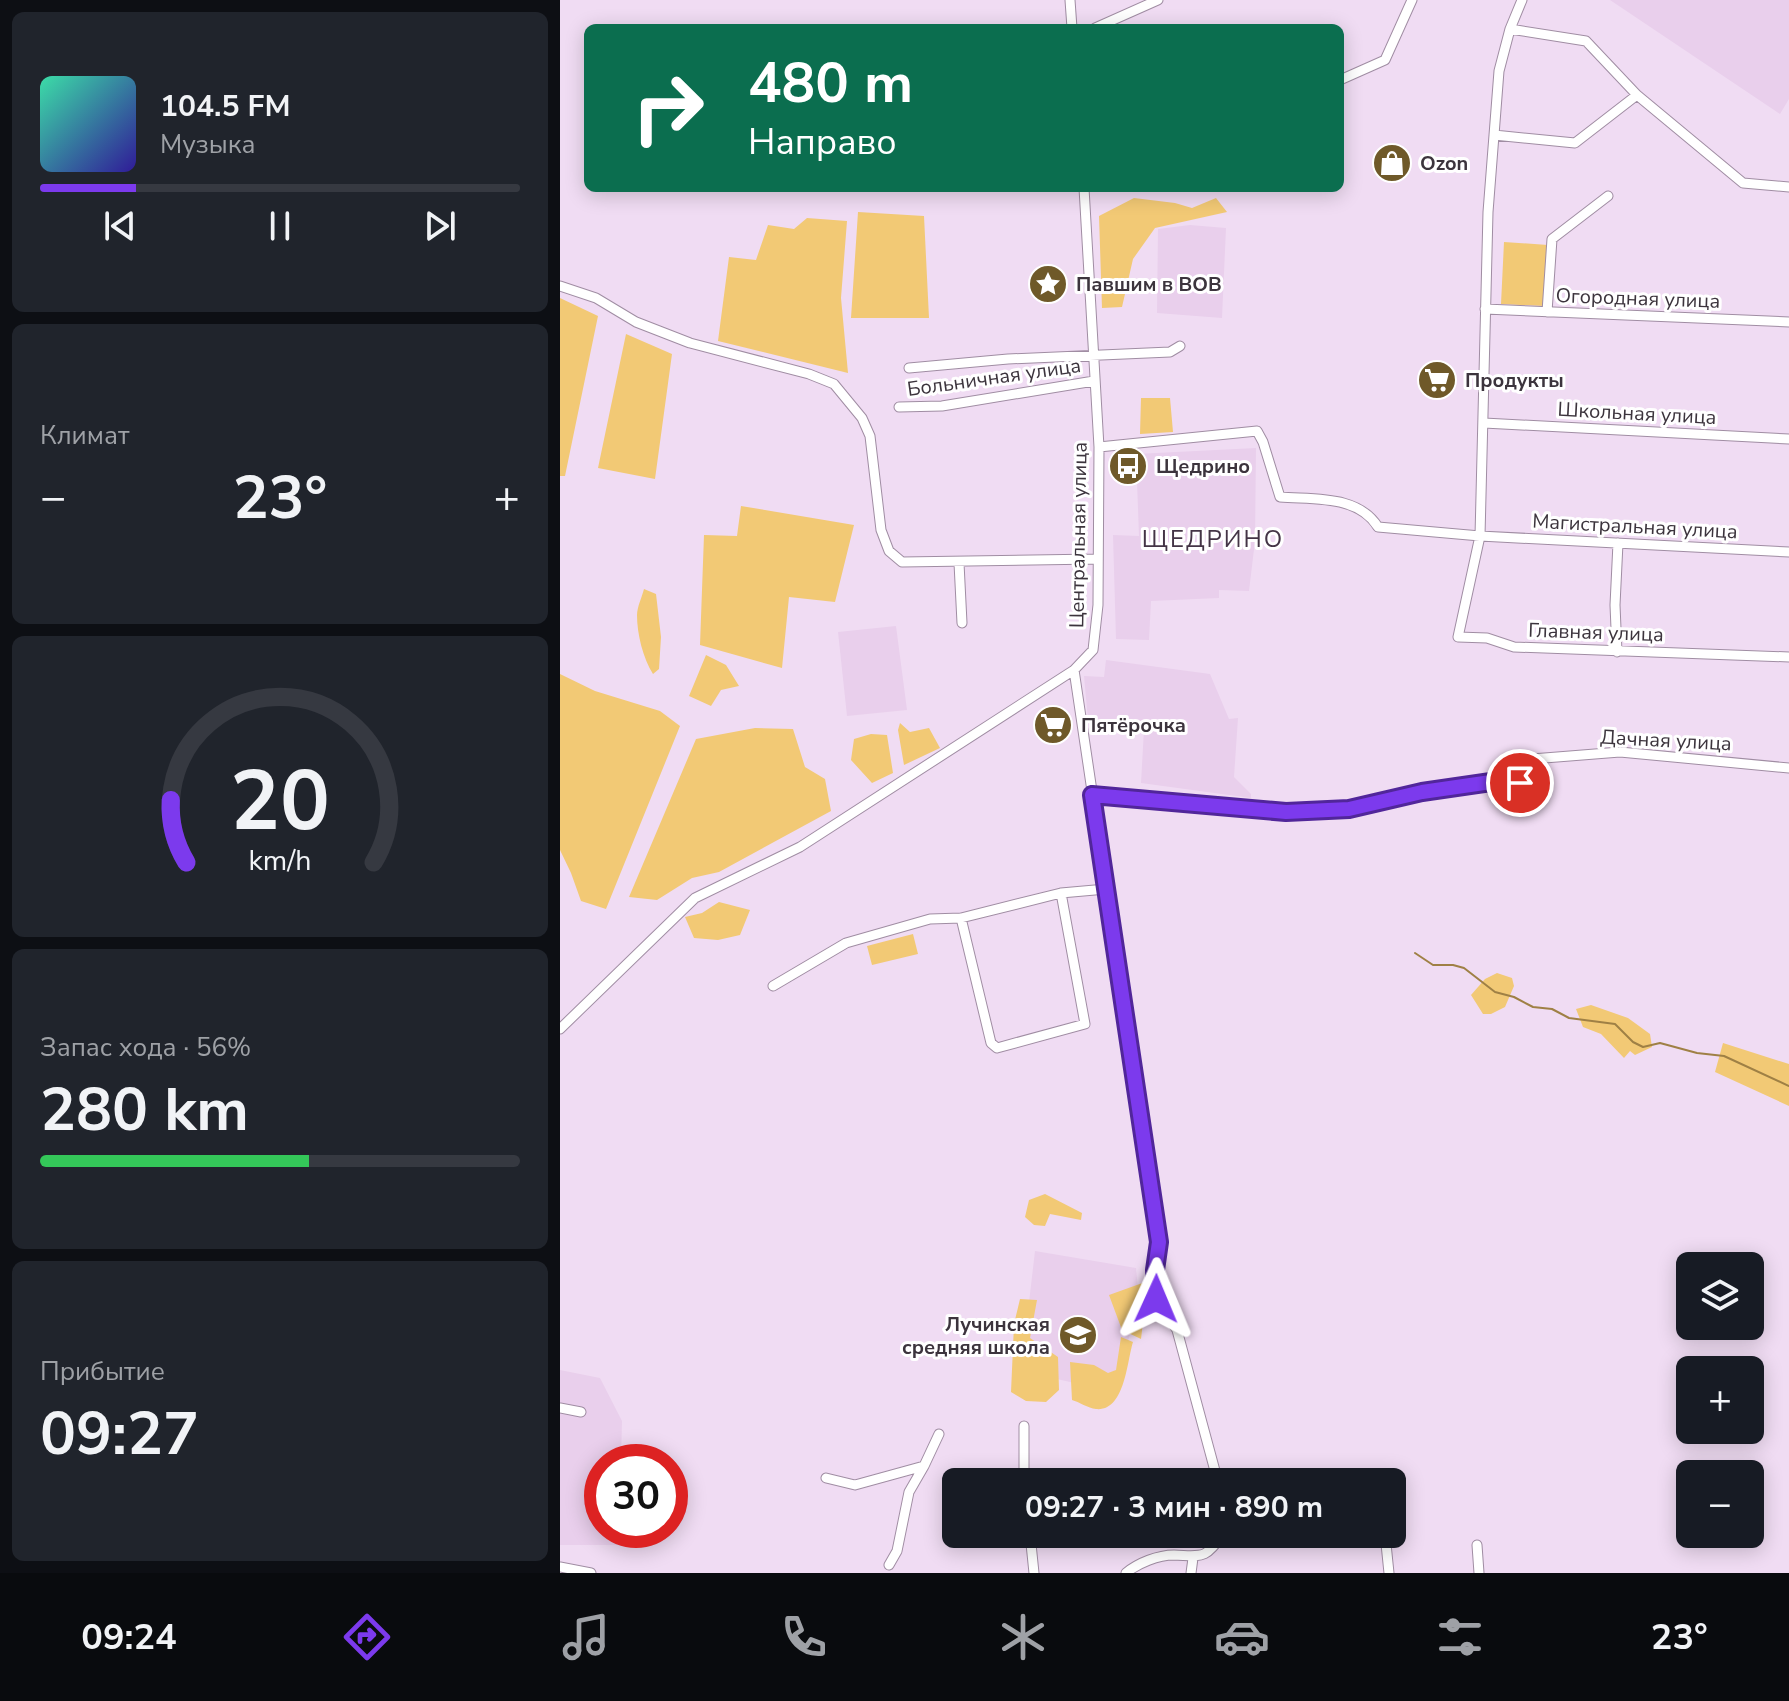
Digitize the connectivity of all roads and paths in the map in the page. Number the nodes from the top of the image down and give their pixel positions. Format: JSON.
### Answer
{"nodes":[{"id":1,"x":1070,"y":0,"type":"edge"},
{"id":2,"x":1158,"y":0,"type":"edge"},
{"id":3,"x":1412,"y":0,"type":"edge"},
{"id":4,"x":1522,"y":0,"type":"edge"},
{"id":5,"x":1072,"y":24,"type":"edge"},
{"id":6,"x":1104,"y":24,"type":"edge"},
{"id":7,"x":1510,"y":29,"type":"junction"},
{"id":8,"x":1344,"y":78,"type":"edge"},
{"id":9,"x":1637,"y":95,"type":"junction"},
{"id":10,"x":1494,"y":135,"type":"junction"},
{"id":11,"x":1789,"y":187,"type":"edge"},
{"id":12,"x":1084,"y":192,"type":"edge"},
{"id":13,"x":1608,"y":196,"type":"dead end"},
{"id":14,"x":560,"y":286,"type":"edge"},
{"id":15,"x":1485,"y":309,"type":"junction"},
{"id":16,"x":1547,"y":312,"type":"junction"},
{"id":17,"x":1789,"y":322,"type":"edge"},
{"id":18,"x":1180,"y":346,"type":"dead end"},
{"id":19,"x":1092,"y":355,"type":"junction"},
{"id":20,"x":909,"y":368,"type":"dead end"},
{"id":21,"x":1094,"y":381,"type":"junction"},
{"id":22,"x":899,"y":407,"type":"dead end"},
{"id":23,"x":1484,"y":423,"type":"junction"},
{"id":24,"x":1789,"y":439,"type":"edge"},
{"id":25,"x":1099,"y":447,"type":"junction"},
{"id":26,"x":1480,"y":536,"type":"junction"},
{"id":27,"x":1618,"y":543,"type":"junction"},
{"id":28,"x":1789,"y":552,"type":"edge"},
{"id":29,"x":1097,"y":559,"type":"junction"},
{"id":30,"x":959,"y":563,"type":"junction"},
{"id":31,"x":962,"y":623,"type":"dead end"},
{"id":32,"x":1617,"y":652,"type":"junction"},
{"id":33,"x":1789,"y":657,"type":"edge"},
{"id":34,"x":1074,"y":670,"type":"junction"},
{"id":35,"x":1789,"y":768,"type":"edge"},
{"id":36,"x":1092,"y":795,"type":"junction"},
{"id":37,"x":1106,"y":889,"type":"junction"},
{"id":38,"x":1061,"y":893,"type":"junction"},
{"id":39,"x":961,"y":918,"type":"junction"},
{"id":40,"x":773,"y":986,"type":"dead end"},
{"id":41,"x":560,"y":1029,"type":"edge"},
{"id":42,"x":560,"y":1408,"type":"edge"},
{"id":43,"x":581,"y":1412,"type":"dead end"},
{"id":44,"x":1024,"y":1426,"type":"dead end"},
{"id":45,"x":939,"y":1434,"type":"dead end"},
{"id":46,"x":924,"y":1466,"type":"junction"},
{"id":47,"x":1024,"y":1468,"type":"edge"},
{"id":48,"x":1214,"y":1468,"type":"edge"},
{"id":49,"x":826,"y":1478,"type":"dead end"},
{"id":50,"x":1477,"y":1545,"type":"dead end"},
{"id":51,"x":1031,"y":1548,"type":"edge"},
{"id":52,"x":1213,"y":1548,"type":"edge"},
{"id":53,"x":1386,"y":1548,"type":"edge"},
{"id":54,"x":1193,"y":1558,"type":"junction"},
{"id":55,"x":889,"y":1565,"type":"dead end"},
{"id":56,"x":560,"y":1567,"type":"edge"},
{"id":57,"x":591,"y":1573,"type":"edge"},
{"id":58,"x":1034,"y":1573,"type":"edge"},
{"id":59,"x":1126,"y":1573,"type":"edge"},
{"id":60,"x":1191,"y":1573,"type":"edge"},
{"id":61,"x":1389,"y":1573,"type":"edge"},
{"id":62,"x":1479,"y":1573,"type":"edge"}],
"edges":[{"from":1,"to":5,"type":"street"},
{"from":2,"to":6,"type":"street"},
{"from":3,"to":8,"type":"street"},
{"from":4,"to":7,"type":"street"},
{"from":7,"to":9,"type":"street"},
{"from":7,"to":10,"type":"street"},
{"from":9,"to":10,"type":"street"},
{"from":9,"to":11,"type":"street"},
{"from":10,"to":15,"type":"street"},
{"from":12,"to":19,"type":"street","name":"Центральная улица"},
{"from":13,"to":16,"type":"street"},
{"from":14,"to":30,"type":"street"},
{"from":15,"to":16,"type":"street","name":"Огородная улица"},
{"from":15,"to":23,"type":"street"},
{"from":16,"to":17,"type":"street","name":"Огородная улица"},
{"from":18,"to":19,"type":"street","name":"Больничная улица"},
{"from":19,"to":20,"type":"street","name":"Больничная улица"},
{"from":19,"to":21,"type":"street","name":"Центральная улица"},
{"from":21,"to":22,"type":"street","name":"Больничная улица"},
{"from":21,"to":25,"type":"street","name":"Центральная улица"},
{"from":23,"to":24,"type":"street","name":"Школьная улица"},
{"from":23,"to":26,"type":"street"},
{"from":25,"to":26,"type":"street","name":"Магистральная улица"},
{"from":25,"to":29,"type":"street","name":"Центральная улица"},
{"from":26,"to":27,"type":"street","name":"Магистральная улица"},
{"from":26,"to":32,"type":"street","name":"Главная улица"},
{"from":27,"to":28,"type":"street","name":"Магистральная улица"},
{"from":27,"to":32,"type":"street"},
{"from":29,"to":30,"type":"street"},
{"from":29,"to":34,"type":"street","name":"Центральная улица"},
{"from":30,"to":31,"type":"street"},
{"from":32,"to":33,"type":"street","name":"Главная улица"},
{"from":34,"to":36,"type":"street"},
{"from":34,"to":41,"type":"street","name":"Центральная улица"},
{"from":35,"to":36,"type":"street","name":"Дачная улица"},
{"from":36,"to":37,"type":"street"},
{"from":37,"to":38,"type":"street"},
{"from":37,"to":48,"type":"street"},
{"from":38,"to":39,"type":"street"},
{"from":38,"to":39,"type":"street"},
{"from":39,"to":40,"type":"street"},
{"from":42,"to":43,"type":"street"},
{"from":44,"to":47,"type":"street"},
{"from":45,"to":46,"type":"street"},
{"from":46,"to":49,"type":"street"},
{"from":46,"to":55,"type":"street"},
{"from":50,"to":62,"type":"street"},
{"from":51,"to":58,"type":"street"},
{"from":52,"to":54,"type":"street"},
{"from":53,"to":61,"type":"street"},
{"from":54,"to":59,"type":"street"},
{"from":54,"to":60,"type":"street"},
{"from":56,"to":57,"type":"street"}]}
